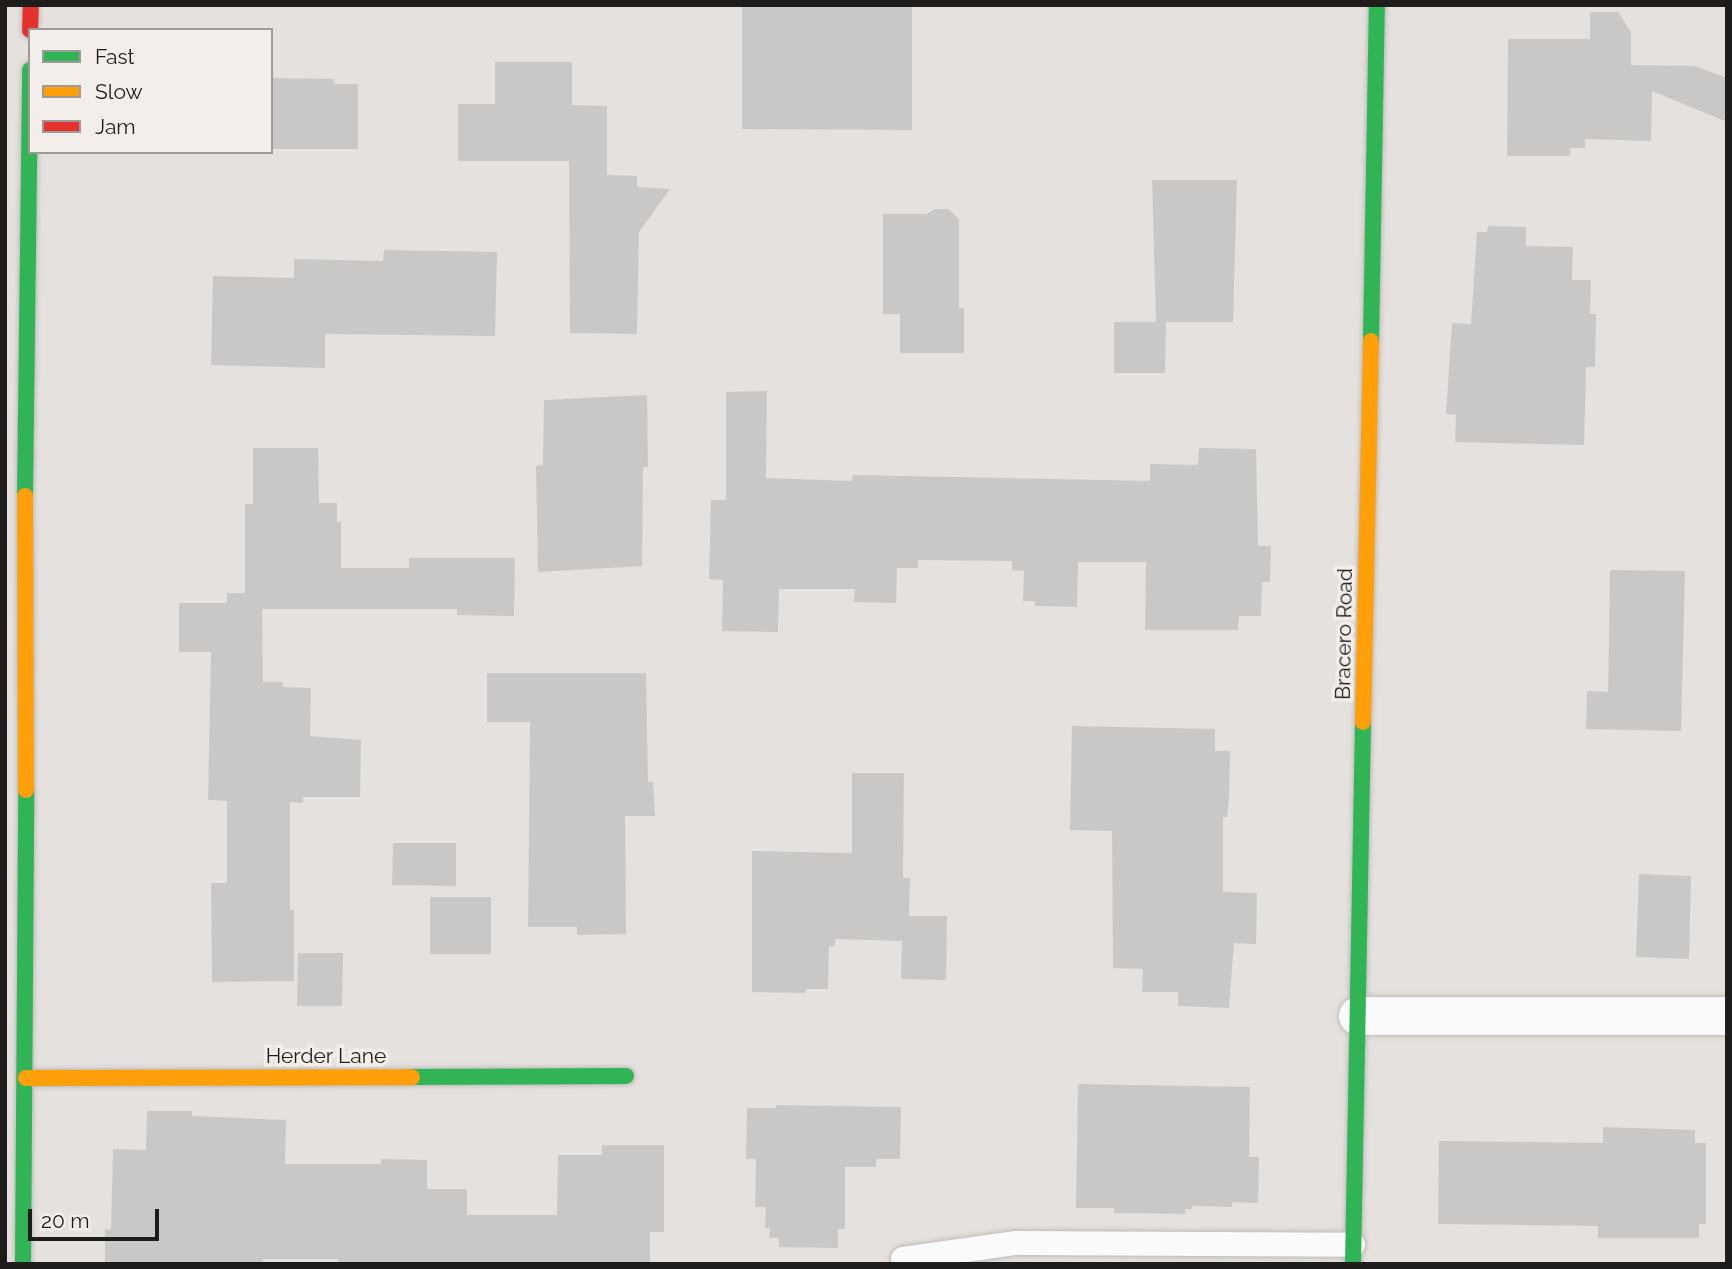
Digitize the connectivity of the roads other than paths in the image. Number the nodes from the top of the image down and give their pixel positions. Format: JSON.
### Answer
{"nodes":[{"id":1,"x":31,"y":5,"type":"edge"},
{"id":2,"x":1377,"y":5,"type":"edge"},
{"id":3,"x":30,"y":28,"type":"edge"},
{"id":4,"x":28,"y":137,"type":"edge"},
{"id":5,"x":15,"y":571,"type":"edge"},
{"id":6,"x":1358,"y":1016,"type":"junction"},
{"id":7,"x":1727,"y":1016,"type":"edge"},
{"id":8,"x":626,"y":1076,"type":"dead end"},
{"id":9,"x":26,"y":1078,"type":"junction"},
{"id":10,"x":15,"y":1139,"type":"edge"},
{"id":11,"x":1353,"y":1255,"type":"edge"},
{"id":12,"x":903,"y":1259,"type":"dead end"},
{"id":13,"x":23,"y":1264,"type":"edge"}],
"edges":[{"from":1,"to":3,"type":"street"},
{"from":2,"to":6,"type":"street","name":"Bracero Road"},
{"from":4,"to":5,"type":"street"},
{"from":5,"to":9,"type":"street"},
{"from":6,"to":7,"type":"street"},
{"from":6,"to":11,"type":"street","name":"Bracero Road"},
{"from":8,"to":9,"type":"street","name":"Herder Lane"},
{"from":9,"to":10,"type":"street"},
{"from":10,"to":13,"type":"street"},
{"from":11,"to":12,"type":"lane"}]}
